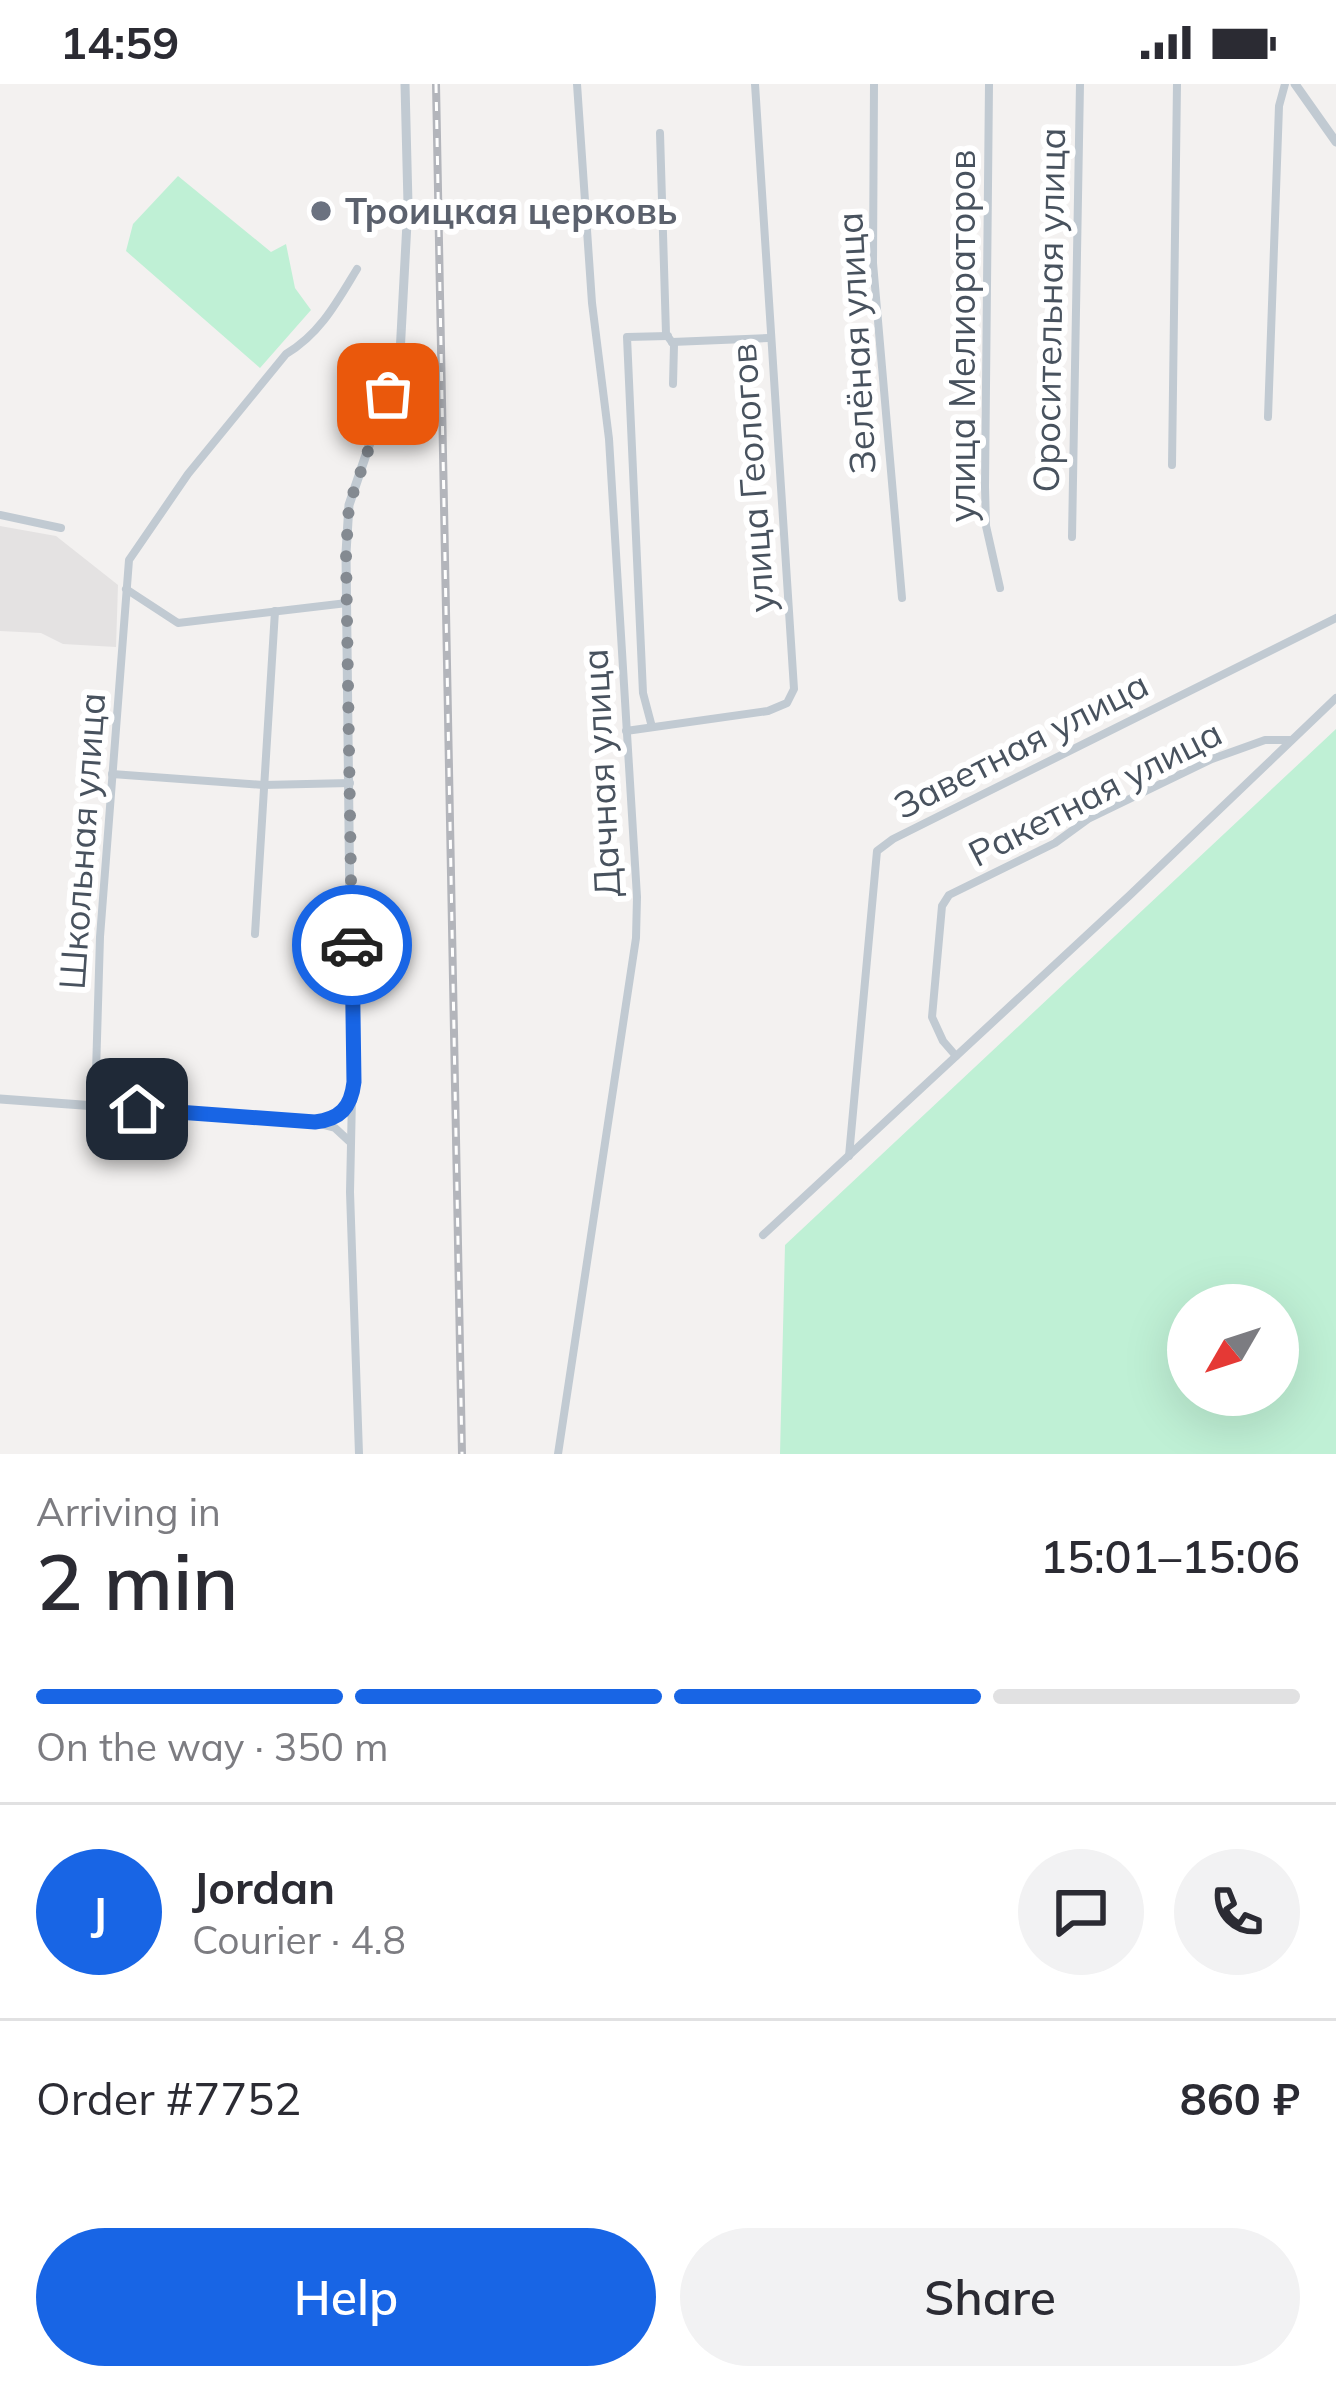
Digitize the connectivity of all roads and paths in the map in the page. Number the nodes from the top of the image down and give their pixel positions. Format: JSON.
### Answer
{"nodes":[{"id":1,"x":405,"y":84,"type":"edge"},
{"id":2,"x":577,"y":84,"type":"edge"},
{"id":3,"x":755,"y":84,"type":"edge"},
{"id":4,"x":874,"y":84,"type":"edge"},
{"id":5,"x":989,"y":84,"type":"edge"},
{"id":6,"x":1080,"y":84,"type":"edge"},
{"id":7,"x":1177,"y":84,"type":"edge"},
{"id":8,"x":1286,"y":84,"type":"edge"},
{"id":9,"x":1295,"y":84,"type":"edge"},
{"id":10,"x":660,"y":134,"type":"dead end"},
{"id":11,"x":1336,"y":142,"type":"edge"},
{"id":12,"x":357,"y":269,"type":"dead end"},
{"id":13,"x":769,"y":338,"type":"junction"},
{"id":14,"x":670,"y":339,"type":"junction"},
{"id":15,"x":674,"y":384,"type":"dead end"},
{"id":16,"x":1268,"y":417,"type":"dead end"},
{"id":17,"x":1172,"y":465,"type":"dead end"},
{"id":18,"x":0,"y":515,"type":"edge"},
{"id":19,"x":61,"y":529,"type":"dead end"},
{"id":20,"x":1072,"y":537,"type":"dead end"},
{"id":21,"x":125,"y":584,"type":"junction"},
{"id":22,"x":1000,"y":587,"type":"dead end"},
{"id":23,"x":902,"y":598,"type":"dead end"},
{"id":24,"x":347,"y":603,"type":"junction"},
{"id":25,"x":275,"y":611,"type":"junction"},
{"id":26,"x":1336,"y":619,"type":"edge"},
{"id":27,"x":1336,"y":698,"type":"edge"},
{"id":28,"x":652,"y":727,"type":"junction"},
{"id":29,"x":626,"y":730,"type":"junction"},
{"id":30,"x":1292,"y":740,"type":"junction"},
{"id":31,"x":112,"y":774,"type":"junction"},
{"id":32,"x":350,"y":783,"type":"junction"},
{"id":33,"x":263,"y":785,"type":"junction"},
{"id":34,"x":255,"y":934,"type":"dead end"},
{"id":35,"x":956,"y":1056,"type":"junction"},
{"id":36,"x":352,"y":1097,"type":"junction"},
{"id":37,"x":0,"y":1099,"type":"edge"},
{"id":38,"x":95,"y":1106,"type":"junction"},
{"id":39,"x":315,"y":1122,"type":"junction"},
{"id":40,"x":351,"y":1144,"type":"junction"},
{"id":41,"x":849,"y":1156,"type":"junction"},
{"id":42,"x":763,"y":1235,"type":"dead end"},
{"id":43,"x":359,"y":1454,"type":"edge"},
{"id":44,"x":558,"y":1454,"type":"edge"}],
"edges":[{"from":1,"to":24,"type":"street"},
{"from":2,"to":29,"type":"street","name":"Дачная улица"},
{"from":3,"to":13,"type":"street","name":"улица Геологов"},
{"from":4,"to":23,"type":"street","name":"Зелёная улица"},
{"from":5,"to":22,"type":"street","name":"улица Мелиораторов"},
{"from":6,"to":20,"type":"street","name":"Оросительная улица"},
{"from":7,"to":17,"type":"street"},
{"from":8,"to":16,"type":"street"},
{"from":9,"to":11,"type":"street"},
{"from":10,"to":14,"type":"street"},
{"from":12,"to":21,"type":"street"},
{"from":13,"to":14,"type":"street"},
{"from":13,"to":28,"type":"street","name":"улица Геологов"},
{"from":14,"to":15,"type":"street"},
{"from":14,"to":28,"type":"street"},
{"from":18,"to":19,"type":"street"},
{"from":21,"to":25,"type":"street"},
{"from":21,"to":31,"type":"street","name":"Школьная улица"},
{"from":24,"to":25,"type":"street"},
{"from":24,"to":32,"type":"street"},
{"from":25,"to":33,"type":"street"},
{"from":26,"to":41,"type":"street","name":"Заветная улица"},
{"from":27,"to":30,"type":"street","name":"Ракетная улица"},
{"from":28,"to":29,"type":"street","name":"улица Геологов"},
{"from":29,"to":44,"type":"street","name":"Дачная улица"},
{"from":30,"to":35,"type":"street","name":"Ракетная улица"},
{"from":30,"to":35,"type":"street","name":"Ракетная улица"},
{"from":31,"to":33,"type":"street"},
{"from":31,"to":38,"type":"street","name":"Школьная улица"},
{"from":32,"to":33,"type":"street"},
{"from":32,"to":36,"type":"street"},
{"from":33,"to":34,"type":"street"},
{"from":35,"to":41,"type":"street","name":"Ракетная улица"},
{"from":36,"to":39,"type":"street"},
{"from":36,"to":40,"type":"street"},
{"from":37,"to":38,"type":"street"},
{"from":38,"to":39,"type":"street"},
{"from":39,"to":40,"type":"street"},
{"from":40,"to":43,"type":"street"},
{"from":41,"to":42,"type":"street","name":"Ракетная улица"}]}
